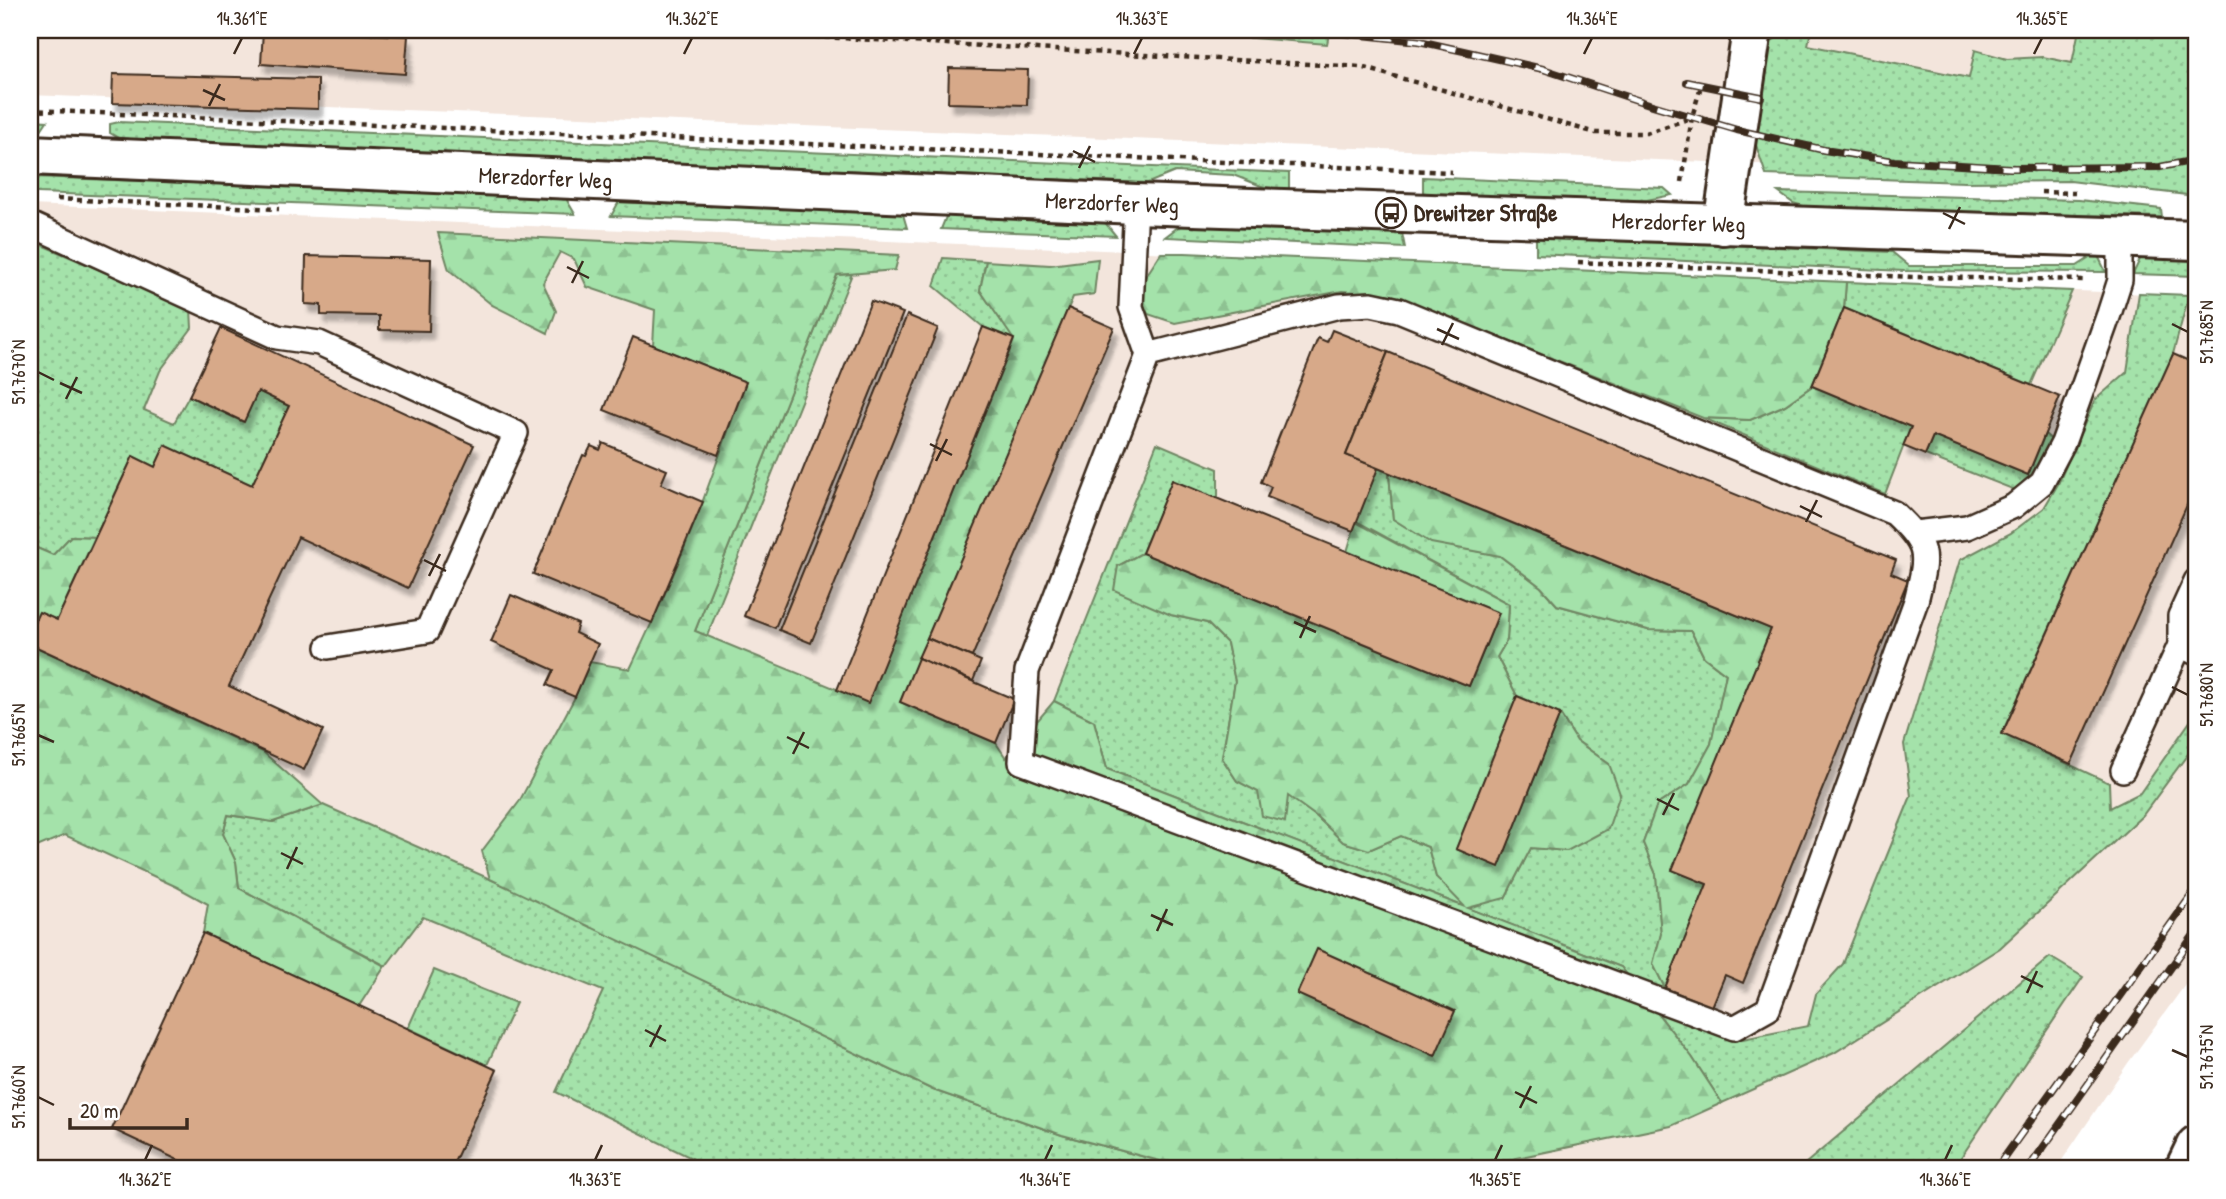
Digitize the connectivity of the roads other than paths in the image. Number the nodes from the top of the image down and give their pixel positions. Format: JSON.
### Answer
{"nodes":[{"id":1,"x":1752,"y":30,"type":"edge"},
{"id":2,"x":30,"y":155,"type":"edge"},
{"id":3,"x":1136,"y":204,"type":"junction"},
{"id":4,"x":30,"y":224,"type":"edge"},
{"id":5,"x":1723,"y":225,"type":"junction"},
{"id":6,"x":2120,"y":237,"type":"junction"},
{"id":7,"x":2196,"y":240,"type":"edge"},
{"id":8,"x":1148,"y":355,"type":"junction"},
{"id":9,"x":1915,"y":533,"type":"junction"},
{"id":10,"x":2196,"y":581,"type":"edge"},
{"id":11,"x":328,"y":647,"type":"dead end"},
{"id":12,"x":2188,"y":649,"type":"edge"},
{"id":13,"x":2123,"y":770,"type":"dead end"},
{"id":14,"x":2196,"y":1146,"type":"edge"},
{"id":15,"x":2185,"y":1169,"type":"edge"}],
"edges":[{"from":1,"to":5,"type":"street"},
{"from":2,"to":3,"type":"street","name":"Merzdorfer Weg"},
{"from":3,"to":5,"type":"street","name":"Merzdorfer Weg"},
{"from":3,"to":8,"type":"lane"},
{"from":4,"to":11,"type":"lane"},
{"from":5,"to":6,"type":"street","name":"Merzdorfer Weg"},
{"from":6,"to":7,"type":"street","name":"Merzdorfer Weg"},
{"from":6,"to":9,"type":"lane"},
{"from":8,"to":9,"type":"lane"},
{"from":8,"to":9,"type":"lane"},
{"from":10,"to":12,"type":"lane"},
{"from":12,"to":13,"type":"lane"},
{"from":14,"to":15,"type":"street"}]}
